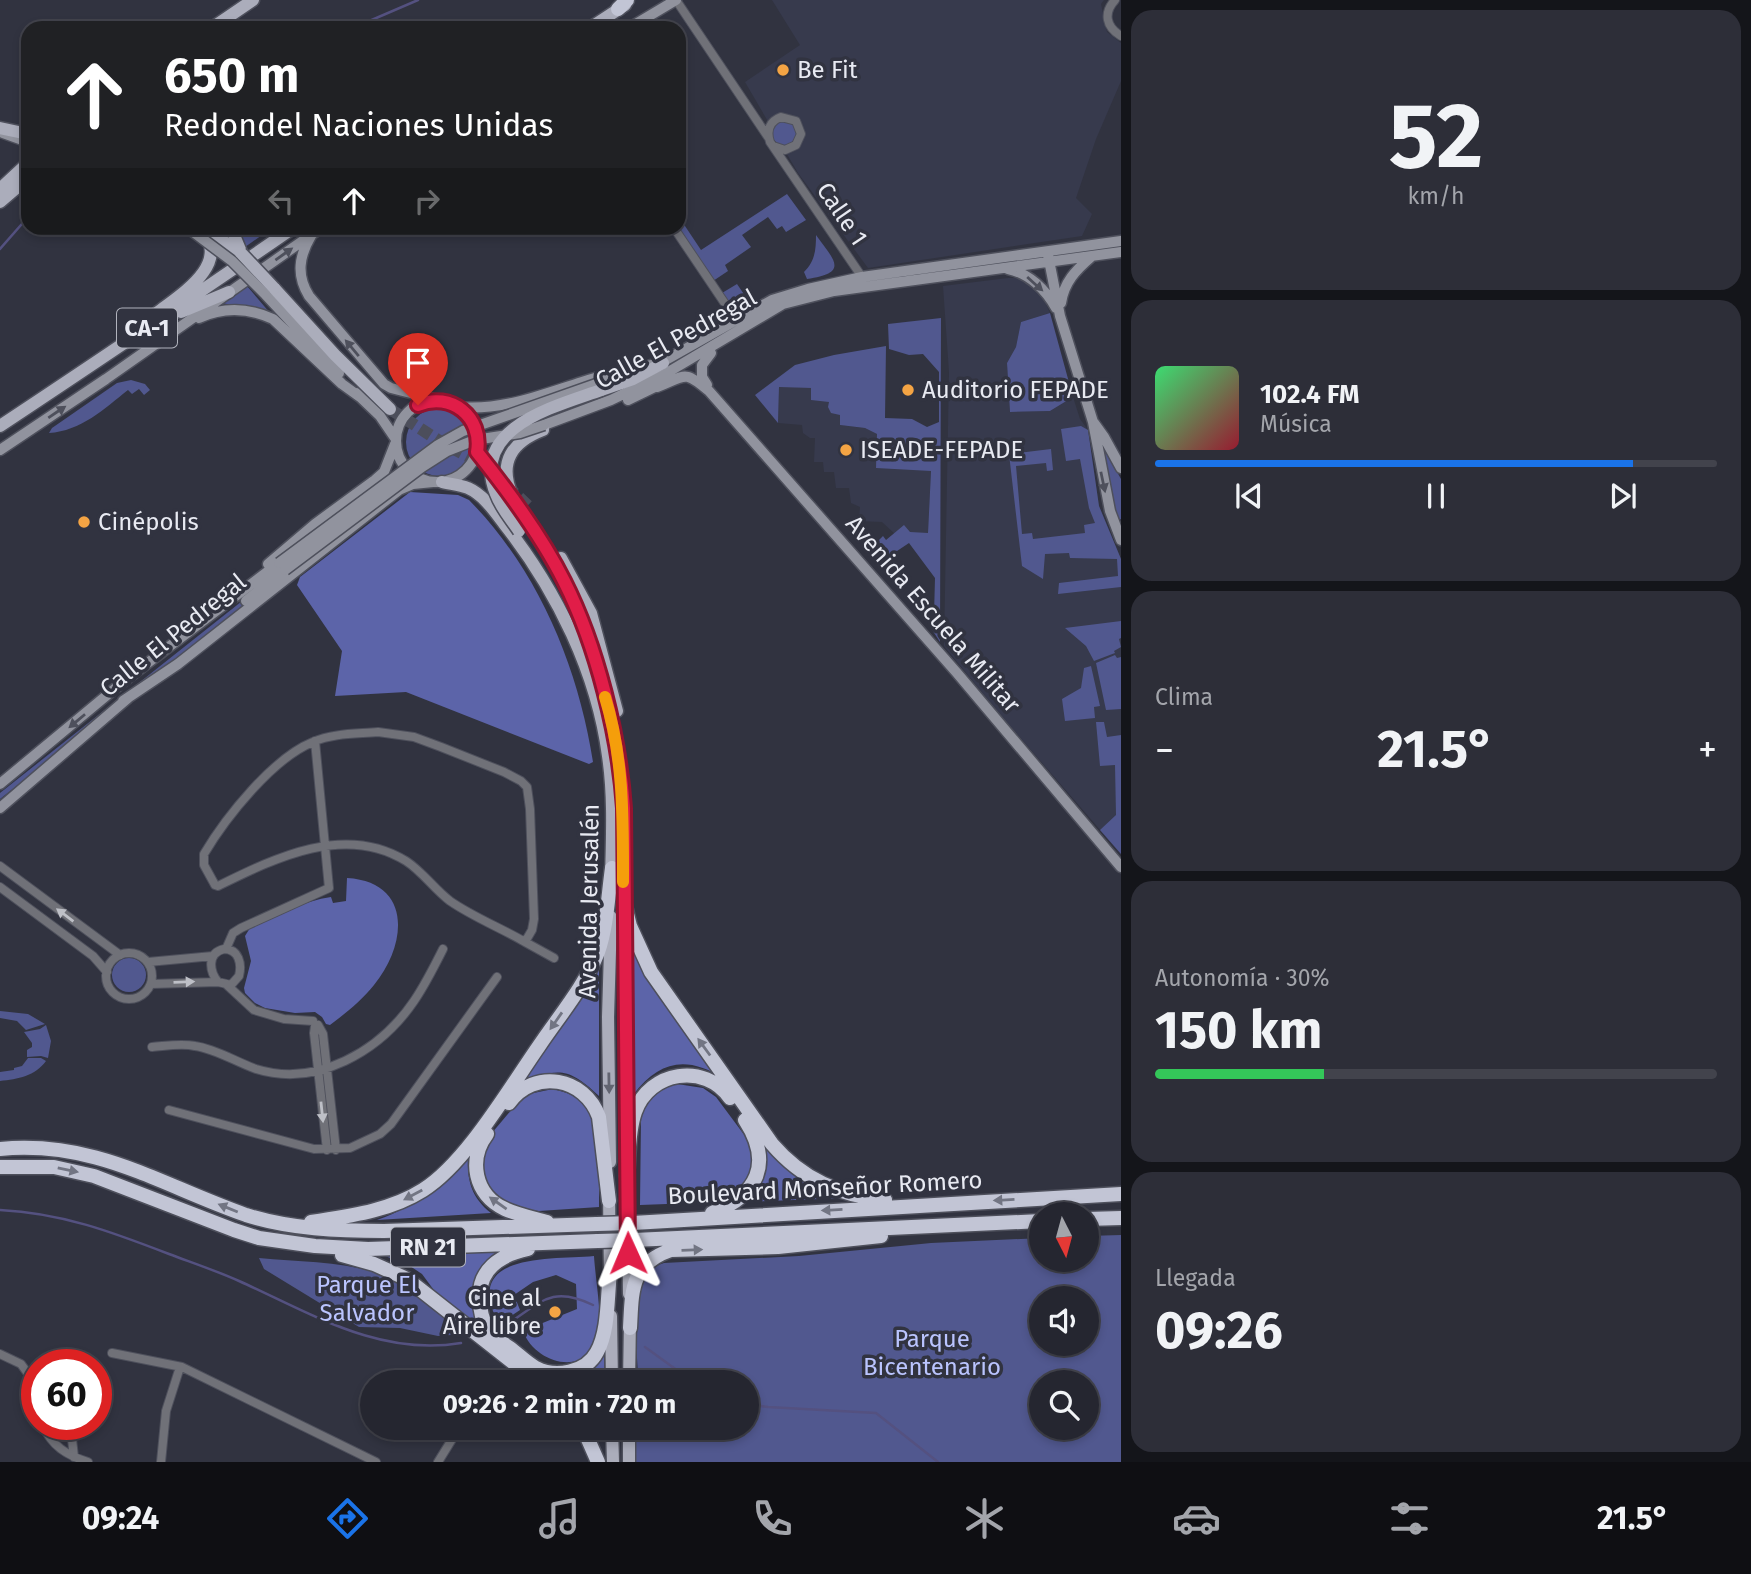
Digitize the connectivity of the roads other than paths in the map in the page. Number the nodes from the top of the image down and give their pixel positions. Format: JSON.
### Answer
{"nodes":[{"id":1,"x":253,"y":0,"type":"edge"},
{"id":2,"x":632,"y":0,"type":"edge"},
{"id":3,"x":676,"y":0,"type":"edge"},
{"id":4,"x":1113,"y":1,"type":"edge"},
{"id":5,"x":623,"y":5,"type":"edge"},
{"id":6,"x":224,"y":21,"type":"edge"},
{"id":7,"x":600,"y":21,"type":"edge"},
{"id":8,"x":641,"y":21,"type":"edge"},
{"id":9,"x":1121,"y":36,"type":"edge"},
{"id":10,"x":753,"y":112,"type":"junction"},
{"id":11,"x":776,"y":119,"type":"junction"},
{"id":12,"x":0,"y":130,"type":"edge"},
{"id":13,"x":21,"y":133,"type":"edge"},
{"id":14,"x":768,"y":137,"type":"junction"},
{"id":15,"x":21,"y":139,"type":"edge"},
{"id":16,"x":773,"y":146,"type":"junction"},
{"id":17,"x":793,"y":148,"type":"junction"},
{"id":18,"x":21,"y":169,"type":"edge"},
{"id":19,"x":791,"y":172,"type":"junction"},
{"id":20,"x":21,"y":184,"type":"edge"},
{"id":21,"x":0,"y":188,"type":"edge"},
{"id":22,"x":0,"y":202,"type":"edge"},
{"id":23,"x":197,"y":235,"type":"edge"},
{"id":24,"x":207,"y":235,"type":"edge"},
{"id":25,"x":219,"y":235,"type":"edge"},
{"id":26,"x":233,"y":235,"type":"edge"},
{"id":27,"x":283,"y":235,"type":"edge"},
{"id":28,"x":310,"y":235,"type":"edge"},
{"id":29,"x":314,"y":235,"type":"edge"},
{"id":30,"x":679,"y":235,"type":"edge"},
{"id":31,"x":1121,"y":241,"type":"edge"},
{"id":32,"x":1121,"y":251,"type":"edge"},
{"id":33,"x":239,"y":255,"type":"junction"},
{"id":34,"x":1049,"y":256,"type":"junction"},
{"id":35,"x":1091,"y":257,"type":"junction"},
{"id":36,"x":998,"y":267,"type":"junction"},
{"id":37,"x":862,"y":277,"type":"junction"},
{"id":38,"x":229,"y":292,"type":"junction"},
{"id":39,"x":271,"y":294,"type":"junction"},
{"id":40,"x":1060,"y":316,"type":"junction"},
{"id":41,"x":756,"y":318,"type":"junction"},
{"id":42,"x":736,"y":320,"type":"junction"},
{"id":43,"x":158,"y":322,"type":"junction"},
{"id":44,"x":180,"y":327,"type":"junction"},
{"id":45,"x":112,"y":350,"type":"junction"},
{"id":46,"x":711,"y":353,"type":"junction"},
{"id":47,"x":663,"y":363,"type":"junction"},
{"id":48,"x":602,"y":386,"type":"junction"},
{"id":49,"x":657,"y":387,"type":"junction"},
{"id":50,"x":709,"y":391,"type":"junction"},
{"id":51,"x":360,"y":397,"type":"junction"},
{"id":52,"x":444,"y":401,"type":"junction"},
{"id":53,"x":458,"y":407,"type":"junction"},
{"id":54,"x":390,"y":409,"type":"tunnel mouth"},
{"id":55,"x":1093,"y":422,"type":"junction"},
{"id":56,"x":0,"y":426,"type":"edge"},
{"id":57,"x":546,"y":429,"type":"junction"},
{"id":58,"x":395,"y":441,"type":"junction"},
{"id":59,"x":477,"y":446,"type":"junction"},
{"id":60,"x":0,"y":450,"type":"edge"},
{"id":61,"x":1121,"y":468,"type":"edge"},
{"id":62,"x":438,"y":482,"type":"junction"},
{"id":63,"x":526,"y":510,"type":"junction"},
{"id":64,"x":1121,"y":540,"type":"edge"},
{"id":65,"x":282,"y":567,"type":"junction"},
{"id":66,"x":207,"y":618,"type":"junction"},
{"id":67,"x":579,"y":650,"type":"junction"},
{"id":68,"x":124,"y":701,"type":"junction"},
{"id":69,"x":315,"y":741,"type":"junction"},
{"id":70,"x":0,"y":784,"type":"edge"},
{"id":71,"x":0,"y":808,"type":"edge"},
{"id":72,"x":326,"y":846,"type":"junction"},
{"id":73,"x":0,"y":866,"type":"edge"},
{"id":74,"x":1121,"y":867,"type":"edge"},
{"id":75,"x":612,"y":868,"type":"junction"},
{"id":76,"x":0,"y":887,"type":"edge"},
{"id":77,"x":623,"y":898,"type":"junction"},
{"id":78,"x":525,"y":942,"type":"junction"},
{"id":79,"x":226,"y":948,"type":"junction"},
{"id":80,"x":443,"y":949,"type":"dead end"},
{"id":81,"x":120,"y":955,"type":"junction"},
{"id":82,"x":213,"y":956,"type":"junction"},
{"id":83,"x":554,"y":958,"type":"dead end"},
{"id":84,"x":148,"y":962,"type":"junction"},
{"id":85,"x":107,"y":972,"type":"junction"},
{"id":86,"x":497,"y":978,"type":"dead end"},
{"id":87,"x":218,"y":982,"type":"junction"},
{"id":88,"x":151,"y":984,"type":"junction"},
{"id":89,"x":228,"y":985,"type":"junction"},
{"id":90,"x":316,"y":1024,"type":"junction"},
{"id":91,"x":152,"y":1047,"type":"dead end"},
{"id":92,"x":328,"y":1069,"type":"junction"},
{"id":93,"x":318,"y":1071,"type":"junction"},
{"id":94,"x":169,"y":1110,"type":"dead end"},
{"id":95,"x":0,"y":1149,"type":"edge"},
{"id":96,"x":331,"y":1150,"type":"junction"},
{"id":97,"x":0,"y":1167,"type":"edge"},
{"id":98,"x":627,"y":1176,"type":"junction"},
{"id":99,"x":1121,"y":1194,"type":"edge"},
{"id":100,"x":609,"y":1201,"type":"junction"},
{"id":101,"x":949,"y":1203,"type":"junction"},
{"id":102,"x":699,"y":1217,"type":"junction"},
{"id":103,"x":1121,"y":1218,"type":"edge"},
{"id":104,"x":1099,"y":1219,"type":"edge"},
{"id":105,"x":1029,"y":1222,"type":"edge"},
{"id":106,"x":294,"y":1225,"type":"junction"},
{"id":107,"x":562,"y":1226,"type":"junction"},
{"id":108,"x":948,"y":1226,"type":"junction"},
{"id":109,"x":259,"y":1238,"type":"junction"},
{"id":110,"x":563,"y":1241,"type":"junction"},
{"id":111,"x":610,"y":1273,"type":"junction"},
{"id":112,"x":630,"y":1328,"type":"junction"},
{"id":113,"x":112,"y":1353,"type":"dead end"},
{"id":114,"x":0,"y":1354,"type":"edge"},
{"id":115,"x":21,"y":1364,"type":"edge"},
{"id":116,"x":180,"y":1367,"type":"junction"},
{"id":117,"x":523,"y":1370,"type":"edge"},
{"id":118,"x":612,"y":1370,"type":"edge"},
{"id":119,"x":629,"y":1370,"type":"edge"},
{"id":120,"x":51,"y":1440,"type":"edge"},
{"id":121,"x":72,"y":1440,"type":"edge"},
{"id":122,"x":451,"y":1440,"type":"edge"},
{"id":123,"x":588,"y":1440,"type":"edge"},
{"id":124,"x":612,"y":1440,"type":"edge"},
{"id":125,"x":629,"y":1440,"type":"edge"},
{"id":126,"x":74,"y":1457,"type":"junction"},
{"id":127,"x":88,"y":1462,"type":"edge"},
{"id":128,"x":161,"y":1462,"type":"edge"},
{"id":129,"x":376,"y":1462,"type":"edge"},
{"id":130,"x":438,"y":1462,"type":"edge"},
{"id":131,"x":598,"y":1462,"type":"edge"},
{"id":132,"x":613,"y":1462,"type":"edge"},
{"id":133,"x":629,"y":1462,"type":"edge"}],
"edges":[{"from":1,"to":6,"type":"main road"},
{"from":2,"to":5,"type":"main road"},
{"from":3,"to":8,"type":"main road"},
{"from":3,"to":10,"type":"street","name":"Calle 1"},
{"from":4,"to":9,"type":"street"},
{"from":5,"to":7,"type":"main road"},
{"from":10,"to":11,"type":"street","name":"Calle 1"},
{"from":10,"to":14,"type":"street","name":"Calle 1"},
{"from":11,"to":14,"type":"street"},
{"from":11,"to":17,"type":"street","name":"Calle 1"},
{"from":12,"to":13,"type":"main road"},
{"from":12,"to":15,"type":"main road"},
{"from":14,"to":16,"type":"street","name":"Calle 1"},
{"from":16,"to":17,"type":"street"},
{"from":16,"to":19,"type":"street","name":"Calle 1"},
{"from":17,"to":19,"type":"street","name":"Calle 1"},
{"from":18,"to":21,"type":"main road"},
{"from":19,"to":37,"type":"street","name":"Calle 1"},
{"from":20,"to":22,"type":"main road"},
{"from":23,"to":39,"type":"main road","bridge":true},
{"from":24,"to":45,"type":"main road"},
{"from":25,"to":33,"type":"main road"},
{"from":26,"to":33,"type":"main road"},
{"from":27,"to":43,"type":"main road","number":"CA-1"},
{"from":38,"to":28,"type":"main road","one_way":true},
{"from":52,"to":29,"type":"main road","one_way":true},
{"from":30,"to":42,"type":"street"},
{"from":31,"to":34,"type":"main road","name":"Calle El Pedregal"},
{"from":32,"to":35,"type":"main road","name":"Calle El Pedregal"},
{"from":33,"to":39,"type":"main road","bridge":true},
{"from":34,"to":35,"type":"main road","name":"Calle El Pedregal"},
{"from":34,"to":36,"type":"main road","name":"Calle El Pedregal"},
{"from":34,"to":37,"type":"main road","name":"Calle El Pedregal"},
{"from":34,"to":40,"type":"main road"},
{"from":35,"to":40,"type":"main road"},
{"from":36,"to":40,"type":"main road","one_way":true},
{"from":36,"to":41,"type":"main road","name":"Calle El Pedregal"},
{"from":37,"to":42,"type":"main road","name":"Calle El Pedregal"},
{"from":38,"to":43,"type":"main road"},
{"from":38,"to":44,"type":"main road"},
{"from":39,"to":51,"type":"main road"},
{"from":39,"to":54,"type":"main road"},
{"from":40,"to":55,"type":"main road"},
{"from":41,"to":46,"type":"main road"},
{"from":41,"to":65,"type":"main road","name":"Calle El Pedregal","bridge":true},
{"from":42,"to":47,"type":"main road","name":"Calle El Pedregal"},
{"from":43,"to":45,"type":"main road","number":"CA-1"},
{"from":44,"to":51,"type":"main road"},
{"from":60,"to":44,"type":"main road","one_way":true},
{"from":45,"to":56,"type":"main road","number":"CA-1"},
{"from":46,"to":49,"type":"main road"},
{"from":46,"to":50,"type":"main road"},
{"from":47,"to":48,"type":"main road"},
{"from":47,"to":53,"type":"main road","name":"Calle El Pedregal"},
{"from":48,"to":65,"type":"main road","name":"Calle El Pedregal","bridge":true},
{"from":48,"to":67,"type":"main road","bridge":true},
{"from":49,"to":50,"type":"main road","name":"Avenida Escuela Militar"},
{"from":49,"to":57,"type":"main road"},
{"from":50,"to":74,"type":"main road","name":"Avenida Escuela Militar"},
{"from":51,"to":58,"type":"main road"},
{"from":52,"to":53,"type":"main road"},
{"from":52,"to":58,"type":"main road"},
{"from":53,"to":59,"type":"main road"},
{"from":55,"to":61,"type":"main road"},
{"from":55,"to":64,"type":"main road","one_way":true},
{"from":57,"to":59,"type":"main road"},
{"from":57,"to":63,"type":"main road"},
{"from":58,"to":62,"type":"main road"},
{"from":58,"to":66,"type":"main road"},
{"from":59,"to":62,"type":"main road"},
{"from":59,"to":63,"type":"main road","name":"Avenida Jerusalén"},
{"from":62,"to":67,"type":"main road","name":"Avenida Jerusalén"},
{"from":62,"to":68,"type":"main road"},
{"from":63,"to":77,"type":"main road","name":"Avenida Jerusalén"},
{"from":65,"to":66,"type":"main road","name":"Calle El Pedregal"},
{"from":65,"to":68,"type":"main road","name":"Calle El Pedregal"},
{"from":66,"to":70,"type":"main road","name":"Calle El Pedregal","one_way":true},
{"from":67,"to":75,"type":"main road","name":"Avenida Jerusalén"},
{"from":68,"to":71,"type":"main road","name":"Calle El Pedregal"},
{"from":69,"to":72,"type":"street"},
{"from":69,"to":72,"type":"street"},
{"from":69,"to":78,"type":"street"},
{"from":72,"to":78,"type":"street"},
{"from":72,"to":79,"type":"street"},
{"from":81,"to":73,"type":"street","one_way":true},
{"from":75,"to":100,"type":"main road","name":"Avenida Jerusalén","one_way":true},
{"from":75,"to":106,"type":"highway","one_way":true},
{"from":76,"to":85,"type":"street"},
{"from":77,"to":98,"type":"main road","name":"Avenida Jerusalén"},
{"from":101,"to":77,"type":"highway","one_way":true},
{"from":78,"to":83,"type":"street"},
{"from":79,"to":82,"type":"street"},
{"from":79,"to":89,"type":"street"},
{"from":80,"to":92,"type":"street"},
{"from":81,"to":84,"type":"street"},
{"from":81,"to":85,"type":"street"},
{"from":82,"to":84,"type":"street"},
{"from":82,"to":87,"type":"street"},
{"from":84,"to":88,"type":"street"},
{"from":85,"to":88,"type":"street"},
{"from":86,"to":96,"type":"street"},
{"from":88,"to":87,"type":"street","one_way":true},
{"from":87,"to":89,"type":"street"},
{"from":89,"to":90,"type":"street"},
{"from":90,"to":92,"type":"street"},
{"from":90,"to":93,"type":"street"},
{"from":91,"to":93,"type":"street"},
{"from":92,"to":93,"type":"street"},
{"from":92,"to":96,"type":"street"},
{"from":93,"to":96,"type":"street","one_way":true},
{"from":94,"to":96,"type":"street"},
{"from":106,"to":95,"type":"highway","name":"Boulevard Monseñor Romero","number":"RN 21","one_way":true},
{"from":97,"to":109,"type":"highway","name":"Boulevard Monseñor Romero","number":"RN 21","one_way":true},
{"from":98,"to":102,"type":"highway"},
{"from":98,"to":112,"type":"main road","name":"Avenida Jerusalén"},
{"from":99,"to":101,"type":"highway","name":"Boulevard Monseñor Romero","number":"RN 21","one_way":true},
{"from":107,"to":100,"type":"highway","one_way":true},
{"from":100,"to":111,"type":"main road","name":"Avenida Jerusalén"},
{"from":101,"to":102,"type":"highway","name":"Boulevard Monseñor Romero","number":"RN 21","one_way":true},
{"from":102,"to":107,"type":"highway","name":"Boulevard Monseñor Romero","number":"RN 21","bridge":true},
{"from":103,"to":104,"type":"highway"},
{"from":105,"to":108,"type":"highway","name":"Boulevard Monseñor Romero","number":"RN 21"},
{"from":106,"to":107,"type":"highway","name":"Boulevard Monseñor Romero","number":"RN 21"},
{"from":108,"to":110,"type":"highway","name":"Boulevard Monseñor Romero","number":"RN 21","bridge":true},
{"from":112,"to":108,"type":"highway","one_way":true},
{"from":109,"to":110,"type":"highway","name":"Boulevard Monseñor Romero","number":"RN 21"},
{"from":109,"to":117,"type":"highway"},
{"from":110,"to":111,"type":"highway"},
{"from":111,"to":118,"type":"main road","name":"Avenida Jerusalén"},
{"from":112,"to":119,"type":"main road","name":"Avenida Jerusalén"},
{"from":113,"to":116,"type":"street"},
{"from":114,"to":115,"type":"street"},
{"from":116,"to":128,"type":"street"},
{"from":116,"to":129,"type":"street"},
{"from":120,"to":126,"type":"street"},
{"from":121,"to":126,"type":"street"},
{"from":122,"to":130,"type":"street"},
{"from":123,"to":131,"type":"highway"},
{"from":124,"to":132,"type":"main road"},
{"from":125,"to":133,"type":"main road"},
{"from":126,"to":127,"type":"street"}]}
